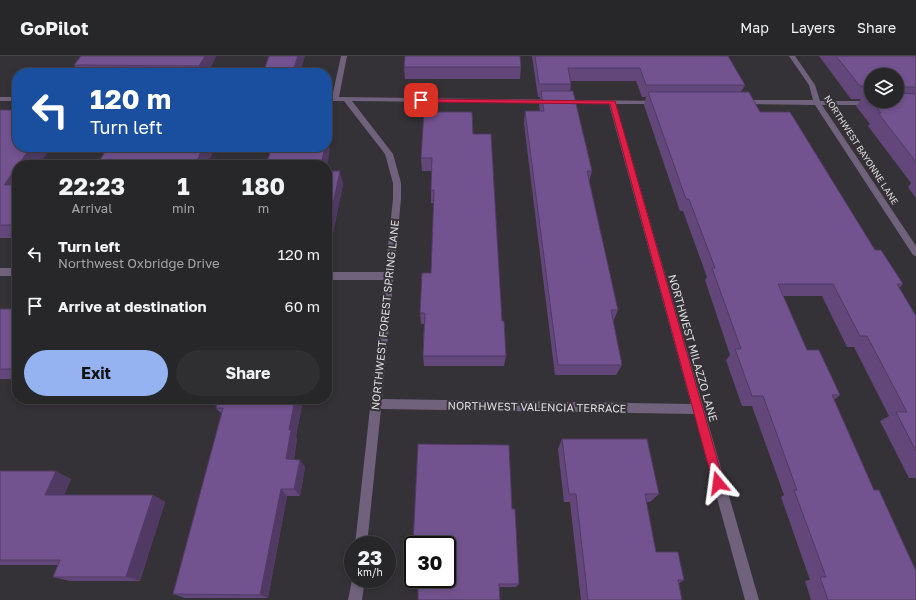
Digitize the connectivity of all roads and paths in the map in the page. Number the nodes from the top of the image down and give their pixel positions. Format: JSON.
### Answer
{"nodes":[{"id":1,"x":344,"y":56,"type":"edge"},
{"id":2,"x":792,"y":56,"type":"edge"},
{"id":3,"x":0,"y":99,"type":"edge"},
{"id":4,"x":12,"y":99,"type":"edge"},
{"id":5,"x":335,"y":99,"type":"joint"},
{"id":6,"x":346,"y":100,"type":"junction"},
{"id":7,"x":612,"y":102,"type":"junction"},
{"id":8,"x":668,"y":102,"type":"edge"},
{"id":9,"x":731,"y":102,"type":"edge"},
{"id":10,"x":817,"y":102,"type":"junction"},
{"id":11,"x":864,"y":103,"type":"edge"},
{"id":12,"x":916,"y":253,"type":"edge"},
{"id":13,"x":0,"y":272,"type":"edge"},
{"id":14,"x":12,"y":272,"type":"edge"},
{"id":15,"x":332,"y":276,"type":"edge"},
{"id":16,"x":389,"y":276,"type":"junction"},
{"id":17,"x":376,"y":404,"type":"junction"},
{"id":18,"x":697,"y":409,"type":"junction"},
{"id":19,"x":362,"y":536,"type":"edge"},
{"id":20,"x":357,"y":588,"type":"edge"},
{"id":21,"x":355,"y":600,"type":"edge"},
{"id":22,"x":752,"y":600,"type":"edge"}],
"edges":[{"from":1,"to":5,"type":"street"},
{"from":2,"to":10,"type":"street","name":"NORTHWEST BAYONNE LANE"},
{"from":3,"to":4,"type":"street"},
{"from":5,"to":6,"type":"street"},
{"from":6,"to":7,"type":"street"},
{"from":6,"to":16,"type":"street","name":"NORTHWEST FOREST SPRING LANE"},
{"from":7,"to":8,"type":"street"},
{"from":7,"to":18,"type":"street","name":"NORTHWEST MILAZZO LANE"},
{"from":9,"to":10,"type":"street"},
{"from":10,"to":11,"type":"street"},
{"from":10,"to":12,"type":"street","name":"NORTHWEST BAYONNE LANE"},
{"from":13,"to":14,"type":"street"},
{"from":15,"to":16,"type":"street"},
{"from":16,"to":17,"type":"street","name":"NORTHWEST FOREST SPRING LANE"},
{"from":17,"to":18,"type":"street","name":"NORTHWEST VALENCIA TERRACE"},
{"from":17,"to":19,"type":"street","name":"NORTHWEST FOREST SPRING LANE"},
{"from":18,"to":22,"type":"street","name":"NORTHWEST MILAZZO LANE"},
{"from":20,"to":21,"type":"street"}]}
